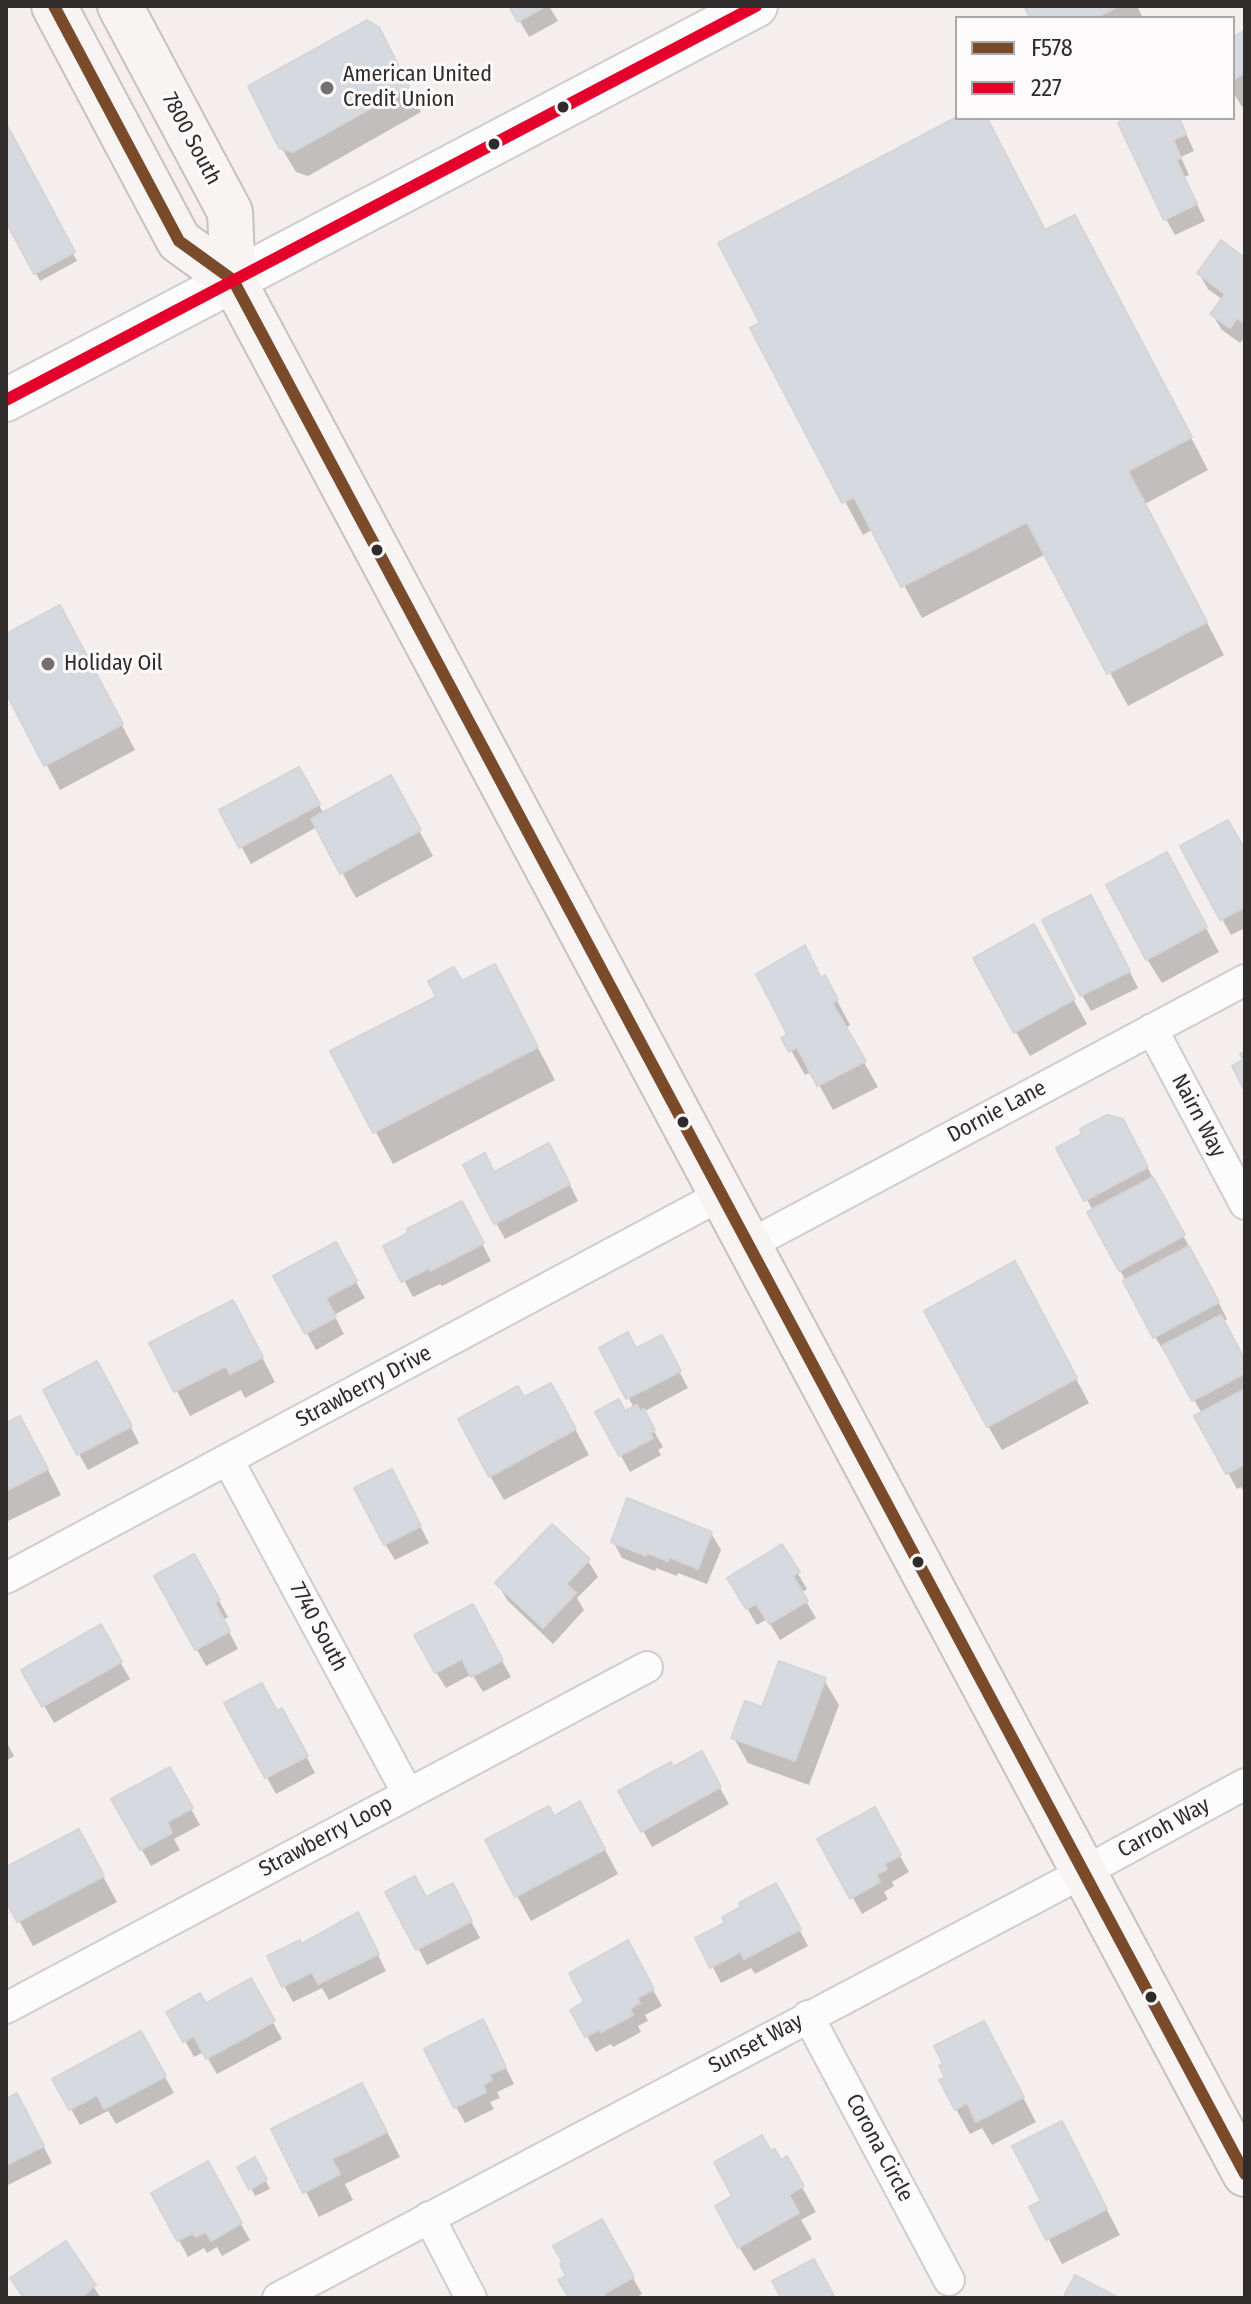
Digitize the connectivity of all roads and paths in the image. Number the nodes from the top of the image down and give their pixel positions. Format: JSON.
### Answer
{"nodes":[{"id":1,"x":54,"y":6,"type":"edge"},
{"id":2,"x":120,"y":6,"type":"edge"},
{"id":3,"x":756,"y":6,"type":"edge"},
{"id":4,"x":233,"y":280,"type":"junction"},
{"id":5,"x":6,"y":400,"type":"edge"},
{"id":6,"x":1245,"y":980,"type":"edge"},
{"id":7,"x":1152,"y":1029,"type":"junction"},
{"id":8,"x":721,"y":1195,"type":"junction"},
{"id":9,"x":1245,"y":1204,"type":"edge"},
{"id":10,"x":749,"y":1245,"type":"junction"},
{"id":11,"x":228,"y":1460,"type":"junction"},
{"id":12,"x":6,"y":1578,"type":"edge"},
{"id":13,"x":647,"y":1667,"type":"dead end"},
{"id":14,"x":1245,"y":1784,"type":"edge"},
{"id":15,"x":408,"y":1794,"type":"junction"},
{"id":16,"x":1084,"y":1872,"type":"junction"},
{"id":17,"x":6,"y":2008,"type":"edge"},
{"id":18,"x":808,"y":2016,"type":"junction"},
{"id":19,"x":1245,"y":2174,"type":"edge"},
{"id":20,"x":429,"y":2217,"type":"junction"},
{"id":21,"x":949,"y":2280,"type":"dead end"},
{"id":22,"x":278,"y":2298,"type":"edge"},
{"id":23,"x":471,"y":2298,"type":"edge"}],
"edges":[{"from":1,"to":4,"type":"main road","name":"7800 South"},
{"from":2,"to":4,"type":"main road","name":"7800 South"},
{"from":3,"to":4,"type":"main road"},
{"from":4,"to":5,"type":"main road"},
{"from":4,"to":8,"type":"main road","name":"7800 South"},
{"from":6,"to":7,"type":"street","name":"Dornie Lane"},
{"from":7,"to":9,"type":"street","name":"Nairn Way"},
{"from":7,"to":10,"type":"street","name":"Dornie Lane"},
{"from":8,"to":10,"type":"main road","name":"7800 South"},
{"from":8,"to":11,"type":"street","name":"Strawberry Drive"},
{"from":10,"to":16,"type":"main road","name":"7800 South"},
{"from":11,"to":12,"type":"street","name":"Strawberry Drive"},
{"from":11,"to":15,"type":"street","name":"7740 South"},
{"from":13,"to":15,"type":"street","name":"Strawberry Loop"},
{"from":14,"to":16,"type":"street","name":"Carroh Way"},
{"from":15,"to":17,"type":"street","name":"Strawberry Loop"},
{"from":16,"to":18,"type":"street","name":"Sunset Way"},
{"from":16,"to":19,"type":"main road","name":"7800 South"},
{"from":18,"to":20,"type":"street","name":"Sunset Way"},
{"from":18,"to":21,"type":"street","name":"Corona Circle"},
{"from":20,"to":22,"type":"street","name":"Sunset Way"},
{"from":20,"to":23,"type":"street"}]}
